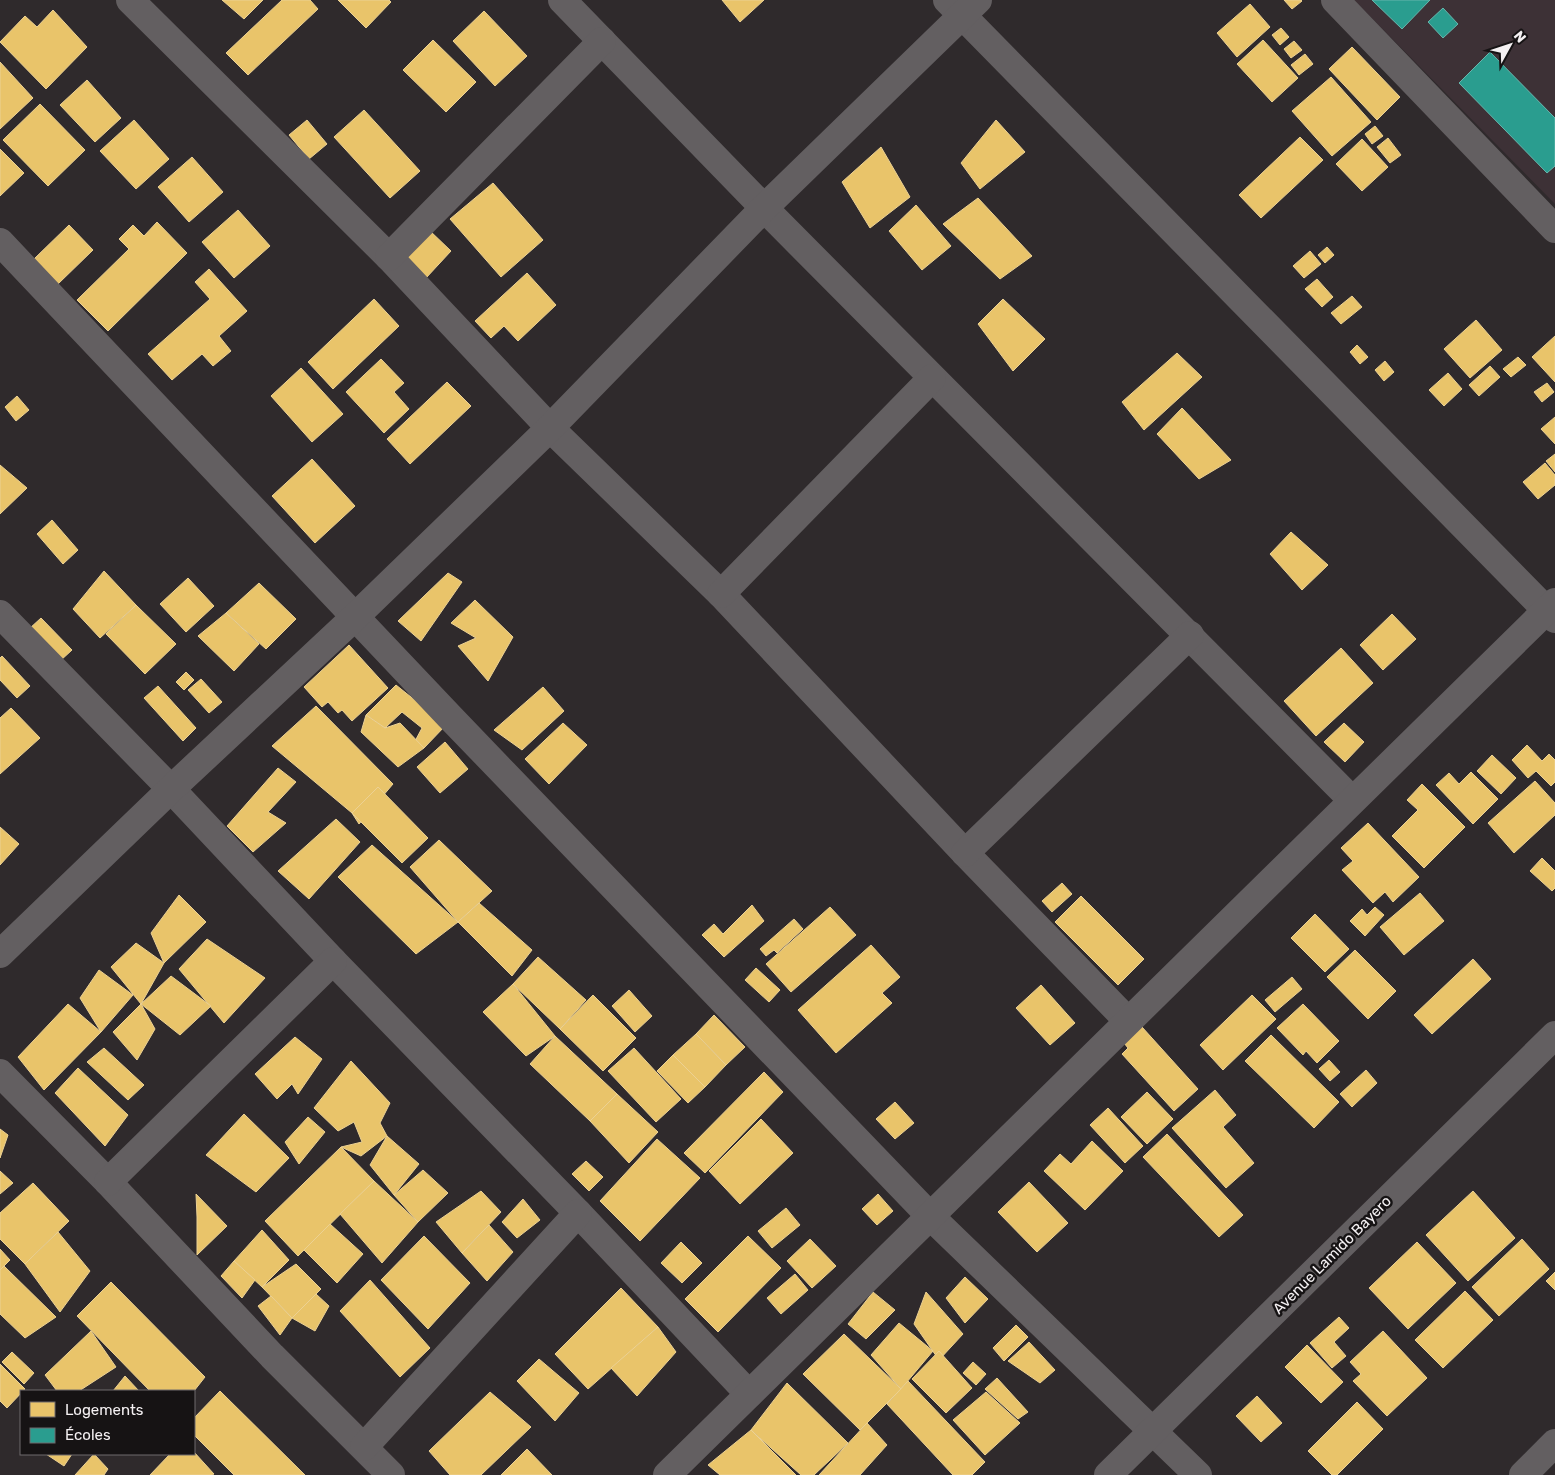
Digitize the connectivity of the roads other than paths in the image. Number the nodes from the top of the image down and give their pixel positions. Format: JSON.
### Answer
{"nodes":[{"id":1,"x":130,"y":0,"type":"edge"},
{"id":2,"x":562,"y":0,"type":"edge"},
{"id":3,"x":1334,"y":0,"type":"edge"},
{"id":4,"x":962,"y":5,"type":"edge"},
{"id":5,"x":602,"y":41,"type":"junction"},
{"id":6,"x":764,"y":208,"type":"junction"},
{"id":7,"x":1555,"y":229,"type":"edge"},
{"id":8,"x":0,"y":242,"type":"edge"},
{"id":9,"x":389,"y":257,"type":"junction"},
{"id":10,"x":932,"y":378,"type":"junction"},
{"id":11,"x":550,"y":428,"type":"junction"},
{"id":12,"x":720,"y":594,"type":"junction"},
{"id":13,"x":1552,"y":611,"type":"edge"},
{"id":14,"x":356,"y":616,"type":"junction"},
{"id":15,"x":4,"y":627,"type":"edge"},
{"id":16,"x":1190,"y":635,"type":"junction"},
{"id":17,"x":171,"y":789,"type":"junction"},
{"id":18,"x":1352,"y":800,"type":"junction"},
{"id":19,"x":965,"y":853,"type":"junction"},
{"id":20,"x":0,"y":954,"type":"edge"},
{"id":21,"x":333,"y":961,"type":"junction"},
{"id":22,"x":1128,"y":1021,"type":"junction"},
{"id":23,"x":1555,"y":1035,"type":"edge"},
{"id":24,"x":0,"y":1073,"type":"edge"},
{"id":25,"x":108,"y":1182,"type":"junction"},
{"id":26,"x":578,"y":1213,"type":"junction"},
{"id":27,"x":930,"y":1216,"type":"junction"},
{"id":28,"x":749,"y":1394,"type":"junction"},
{"id":29,"x":1154,"y":1430,"type":"junction"},
{"id":30,"x":1555,"y":1443,"type":"edge"},
{"id":31,"x":364,"y":1448,"type":"junction"},
{"id":32,"x":391,"y":1475,"type":"edge"},
{"id":33,"x":667,"y":1475,"type":"edge"},
{"id":34,"x":1108,"y":1475,"type":"edge"},
{"id":35,"x":1198,"y":1475,"type":"edge"},
{"id":36,"x":1523,"y":1475,"type":"edge"}],
"edges":[{"from":1,"to":9,"type":"street"},
{"from":2,"to":5,"type":"street"},
{"from":3,"to":7,"type":"street"},
{"from":4,"to":6,"type":"street"},
{"from":4,"to":13,"type":"street"},
{"from":5,"to":6,"type":"street"},
{"from":5,"to":9,"type":"street"},
{"from":6,"to":10,"type":"street"},
{"from":6,"to":11,"type":"street"},
{"from":8,"to":14,"type":"street"},
{"from":9,"to":11,"type":"street"},
{"from":10,"to":12,"type":"street"},
{"from":10,"to":16,"type":"street"},
{"from":11,"to":12,"type":"street"},
{"from":11,"to":14,"type":"street"},
{"from":12,"to":19,"type":"street"},
{"from":13,"to":18,"type":"street"},
{"from":14,"to":17,"type":"street"},
{"from":14,"to":27,"type":"street"},
{"from":15,"to":17,"type":"street"},
{"from":16,"to":18,"type":"street"},
{"from":16,"to":19,"type":"street"},
{"from":17,"to":20,"type":"street"},
{"from":17,"to":21,"type":"street"},
{"from":18,"to":22,"type":"street"},
{"from":19,"to":22,"type":"street"},
{"from":21,"to":25,"type":"street"},
{"from":21,"to":26,"type":"street"},
{"from":22,"to":27,"type":"street"},
{"from":23,"to":29,"type":"street","name":"Avenue Lamido Bayero"},
{"from":24,"to":25,"type":"street"},
{"from":25,"to":31,"type":"street"},
{"from":26,"to":28,"type":"street"},
{"from":26,"to":31,"type":"street"},
{"from":27,"to":28,"type":"street"},
{"from":27,"to":29,"type":"street"},
{"from":28,"to":33,"type":"street"},
{"from":29,"to":34,"type":"street","name":"Avenue Lamido Bayero"},
{"from":29,"to":35,"type":"street"},
{"from":30,"to":36,"type":"street"},
{"from":31,"to":32,"type":"street"}]}
